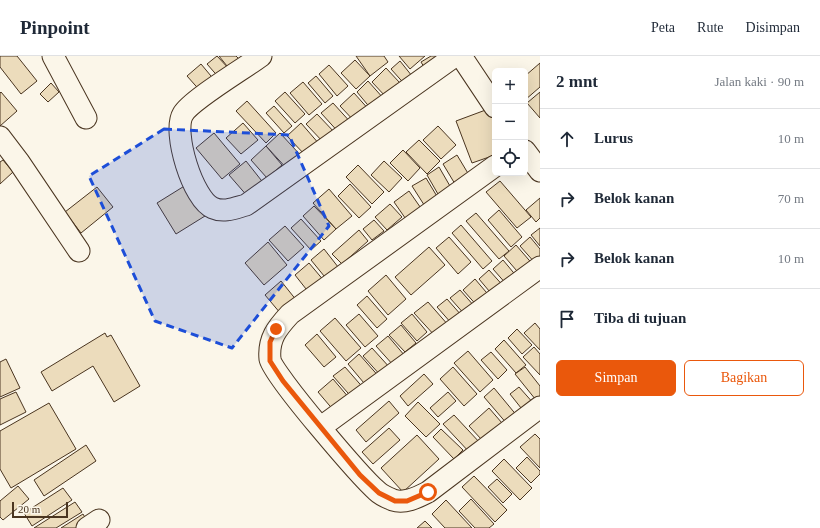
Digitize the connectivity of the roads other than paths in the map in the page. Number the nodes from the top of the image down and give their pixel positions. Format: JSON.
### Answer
{"nodes":[{"id":1,"x":53,"y":56,"type":"edge"},
{"id":2,"x":261,"y":56,"type":"edge"},
{"id":3,"x":455,"y":56,"type":"edge"},
{"id":4,"x":461,"y":56,"type":"edge"},
{"id":5,"x":493,"y":104,"type":"edge"},
{"id":6,"x":86,"y":118,"type":"dead end"},
{"id":7,"x":0,"y":137,"type":"edge"},
{"id":8,"x":528,"y":155,"type":"edge"},
{"id":9,"x":492,"y":168,"type":"edge"},
{"id":10,"x":540,"y":171,"type":"edge"},
{"id":11,"x":79,"y":252,"type":"dead end"},
{"id":12,"x":540,"y":267,"type":"edge"},
{"id":13,"x":540,"y":407,"type":"edge"},
{"id":14,"x":321,"y":427,"type":"junction"}],
"edges":[{"from":1,"to":6,"type":"street"},
{"from":2,"to":3,"type":"street"},
{"from":4,"to":5,"type":"street"},
{"from":7,"to":11,"type":"street"},
{"from":8,"to":10,"type":"street"},
{"from":9,"to":14,"type":"street"},
{"from":12,"to":14,"type":"street"},
{"from":13,"to":14,"type":"street"}]}
